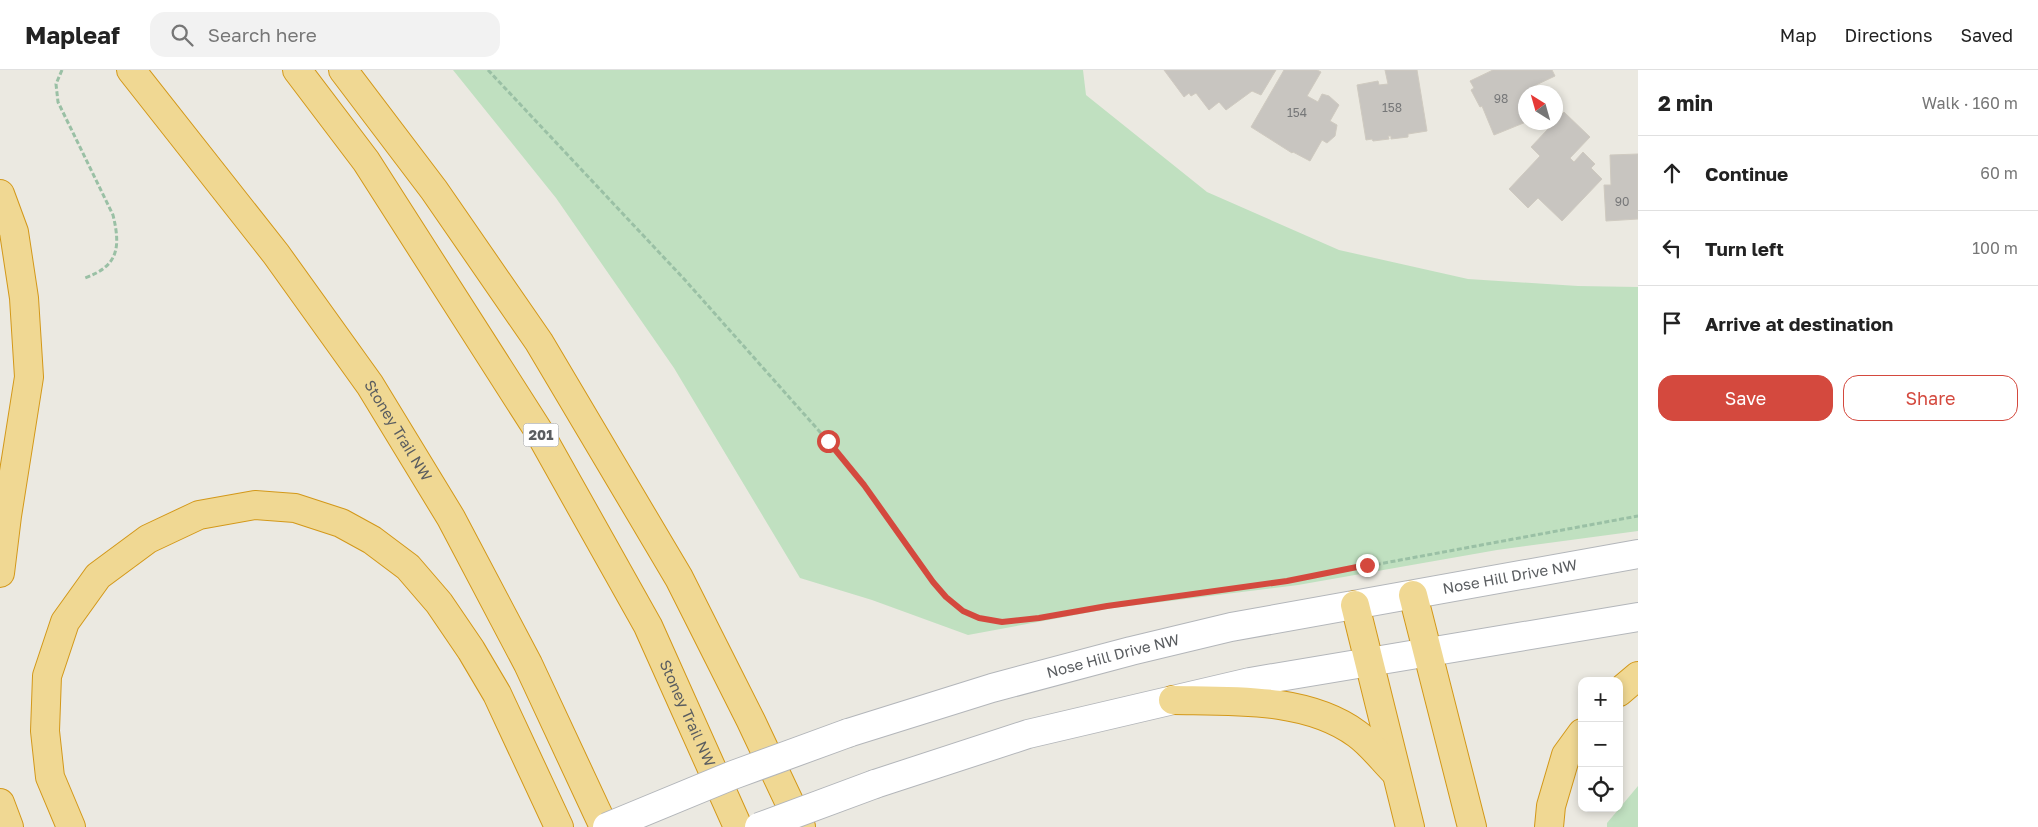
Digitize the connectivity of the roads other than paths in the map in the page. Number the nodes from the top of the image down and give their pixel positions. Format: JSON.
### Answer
{"nodes":[{"id":1,"x":132,"y":70,"type":"edge"},
{"id":2,"x":297,"y":70,"type":"edge"},
{"id":3,"x":343,"y":70,"type":"edge"},
{"id":4,"x":0,"y":194,"type":"edge"},
{"id":5,"x":1638,"y":554,"type":"edge"},
{"id":6,"x":0,"y":573,"type":"edge"},
{"id":7,"x":1413,"y":595,"type":"junction"},
{"id":8,"x":1355,"y":605,"type":"junction"},
{"id":9,"x":1638,"y":617,"type":"edge"},
{"id":10,"x":1428,"y":653,"type":"junction"},
{"id":11,"x":1368,"y":662,"type":"junction"},
{"id":12,"x":1638,"y":676,"type":"edge"},
{"id":13,"x":1623,"y":689,"type":"edge"},
{"id":14,"x":1173,"y":700,"type":"junction"},
{"id":15,"x":1578,"y":738,"type":"edge"},
{"id":16,"x":1395,"y":772,"type":"junction"},
{"id":17,"x":0,"y":802,"type":"edge"},
{"id":18,"x":10,"y":827,"type":"edge"},
{"id":19,"x":71,"y":827,"type":"edge"},
{"id":20,"x":559,"y":827,"type":"edge"},
{"id":21,"x":606,"y":827,"type":"edge"},
{"id":22,"x":738,"y":827,"type":"edge"},
{"id":23,"x":759,"y":827,"type":"edge"},
{"id":24,"x":801,"y":827,"type":"edge"},
{"id":25,"x":1410,"y":827,"type":"edge"},
{"id":26,"x":1472,"y":827,"type":"edge"},
{"id":27,"x":1548,"y":827,"type":"edge"}],
"edges":[{"from":1,"to":21,"type":"highway","name":"Stoney Trail NW"},
{"from":2,"to":22,"type":"highway","name":"Stoney Trail NW","number":"201"},
{"from":3,"to":24,"type":"highway"},
{"from":4,"to":6,"type":"highway"},
{"from":5,"to":7,"type":"main road","name":"Nose Hill Drive NW"},
{"from":7,"to":8,"type":"main road","name":"Nose Hill Drive NW"},
{"from":7,"to":10,"type":"highway"},
{"from":8,"to":11,"type":"highway"},
{"from":8,"to":21,"type":"main road","name":"Nose Hill Drive NW","bridge":true},
{"from":9,"to":10,"type":"main road"},
{"from":10,"to":11,"type":"main road"},
{"from":10,"to":26,"type":"highway"},
{"from":11,"to":14,"type":"main road"},
{"from":11,"to":16,"type":"highway"},
{"from":12,"to":13,"type":"highway"},
{"from":14,"to":16,"type":"highway"},
{"from":14,"to":23,"type":"main road","bridge":true},
{"from":15,"to":27,"type":"highway"},
{"from":16,"to":25,"type":"highway"},
{"from":17,"to":18,"type":"highway"},
{"from":19,"to":20,"type":"highway"}]}
